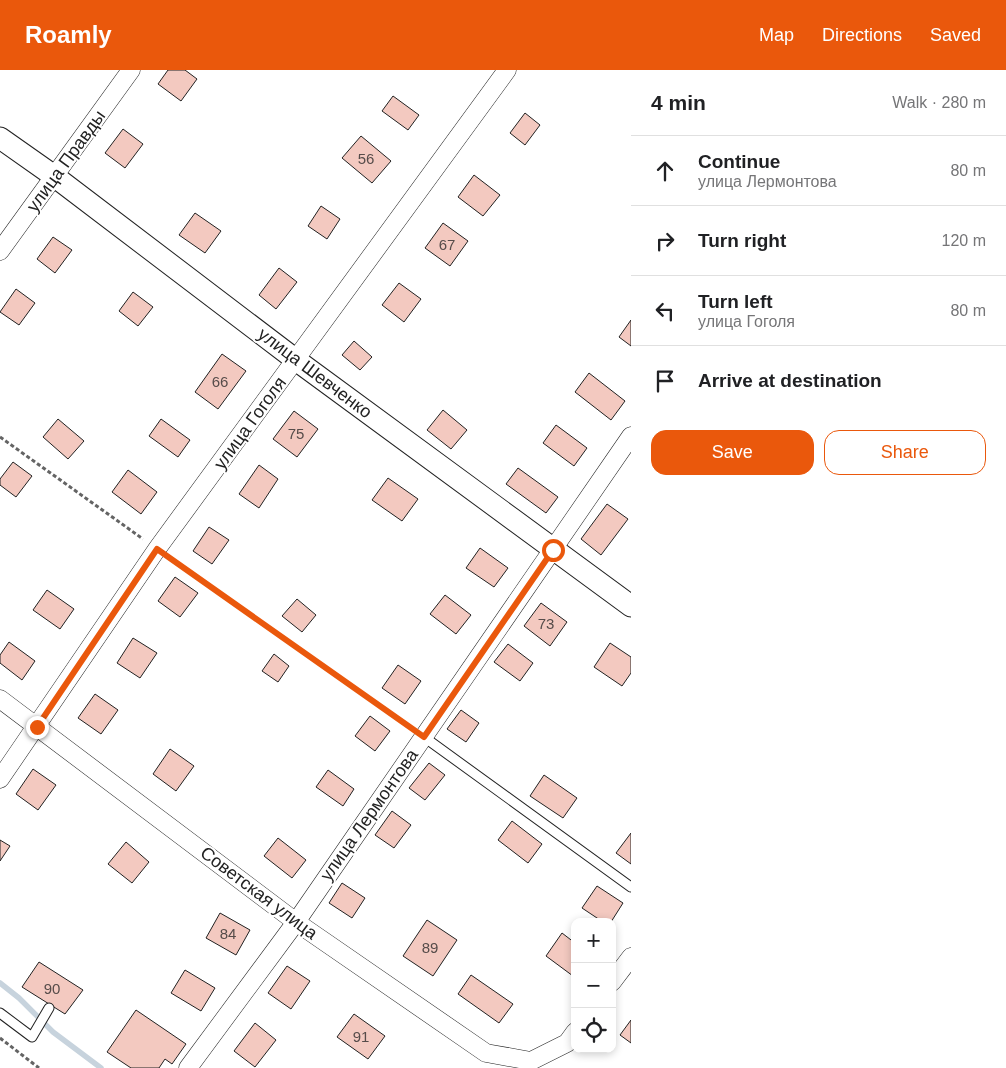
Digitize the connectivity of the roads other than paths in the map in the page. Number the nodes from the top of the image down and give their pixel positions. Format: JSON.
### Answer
{"nodes":[{"id":1,"x":131,"y":70,"type":"edge"},
{"id":2,"x":507,"y":70,"type":"edge"},
{"id":3,"x":0,"y":138,"type":"edge"},
{"id":4,"x":54,"y":176,"type":"junction"},
{"id":5,"x":0,"y":251,"type":"edge"},
{"id":6,"x":296,"y":360,"type":"junction"},
{"id":7,"x":631,"y":436,"type":"edge"},
{"id":8,"x":553,"y":550,"type":"junction"},
{"id":9,"x":631,"y":606,"type":"edge"},
{"id":10,"x":0,"y":699,"type":"edge"},
{"id":11,"x":37,"y":727,"type":"junction"},
{"id":12,"x":424,"y":737,"type":"junction"},
{"id":13,"x":0,"y":780,"type":"edge"},
{"id":14,"x":631,"y":887,"type":"edge"},
{"id":15,"x":296,"y":922,"type":"junction"},
{"id":16,"x":631,"y":957,"type":"edge"},
{"id":17,"x":616,"y":977,"type":"edge"},
{"id":18,"x":49,"y":1008,"type":"dead end"},
{"id":19,"x":0,"y":1013,"type":"edge"},
{"id":20,"x":571,"y":1037,"type":"edge"},
{"id":21,"x":188,"y":1068,"type":"edge"}],
"edges":[{"from":1,"to":4,"type":"street","name":"улица Правды"},
{"from":2,"to":6,"type":"street","name":"улица Гоголя"},
{"from":3,"to":4,"type":"street","name":"улица Шевченко"},
{"from":4,"to":5,"type":"street","name":"улица Правды"},
{"from":4,"to":6,"type":"street","name":"улица Шевченко"},
{"from":6,"to":8,"type":"street","name":"улица Шевченко"},
{"from":6,"to":11,"type":"street","name":"улица Гоголя"},
{"from":7,"to":8,"type":"street","name":"улица Лермонтова"},
{"from":8,"to":9,"type":"street","name":"улица Шевченко"},
{"from":8,"to":12,"type":"street","name":"улица Лермонтова"},
{"from":10,"to":11,"type":"street","name":"Советская улица"},
{"from":11,"to":13,"type":"street","name":"улица Гоголя"},
{"from":11,"to":15,"type":"street","name":"Советская улица"},
{"from":12,"to":14,"type":"lane"},
{"from":12,"to":15,"type":"street","name":"улица Лермонтова"},
{"from":15,"to":20,"type":"street","name":"Советская улица"},
{"from":15,"to":21,"type":"street","name":"улица Лермонтова"},
{"from":16,"to":17,"type":"street"},
{"from":18,"to":19,"type":"lane"}]}
